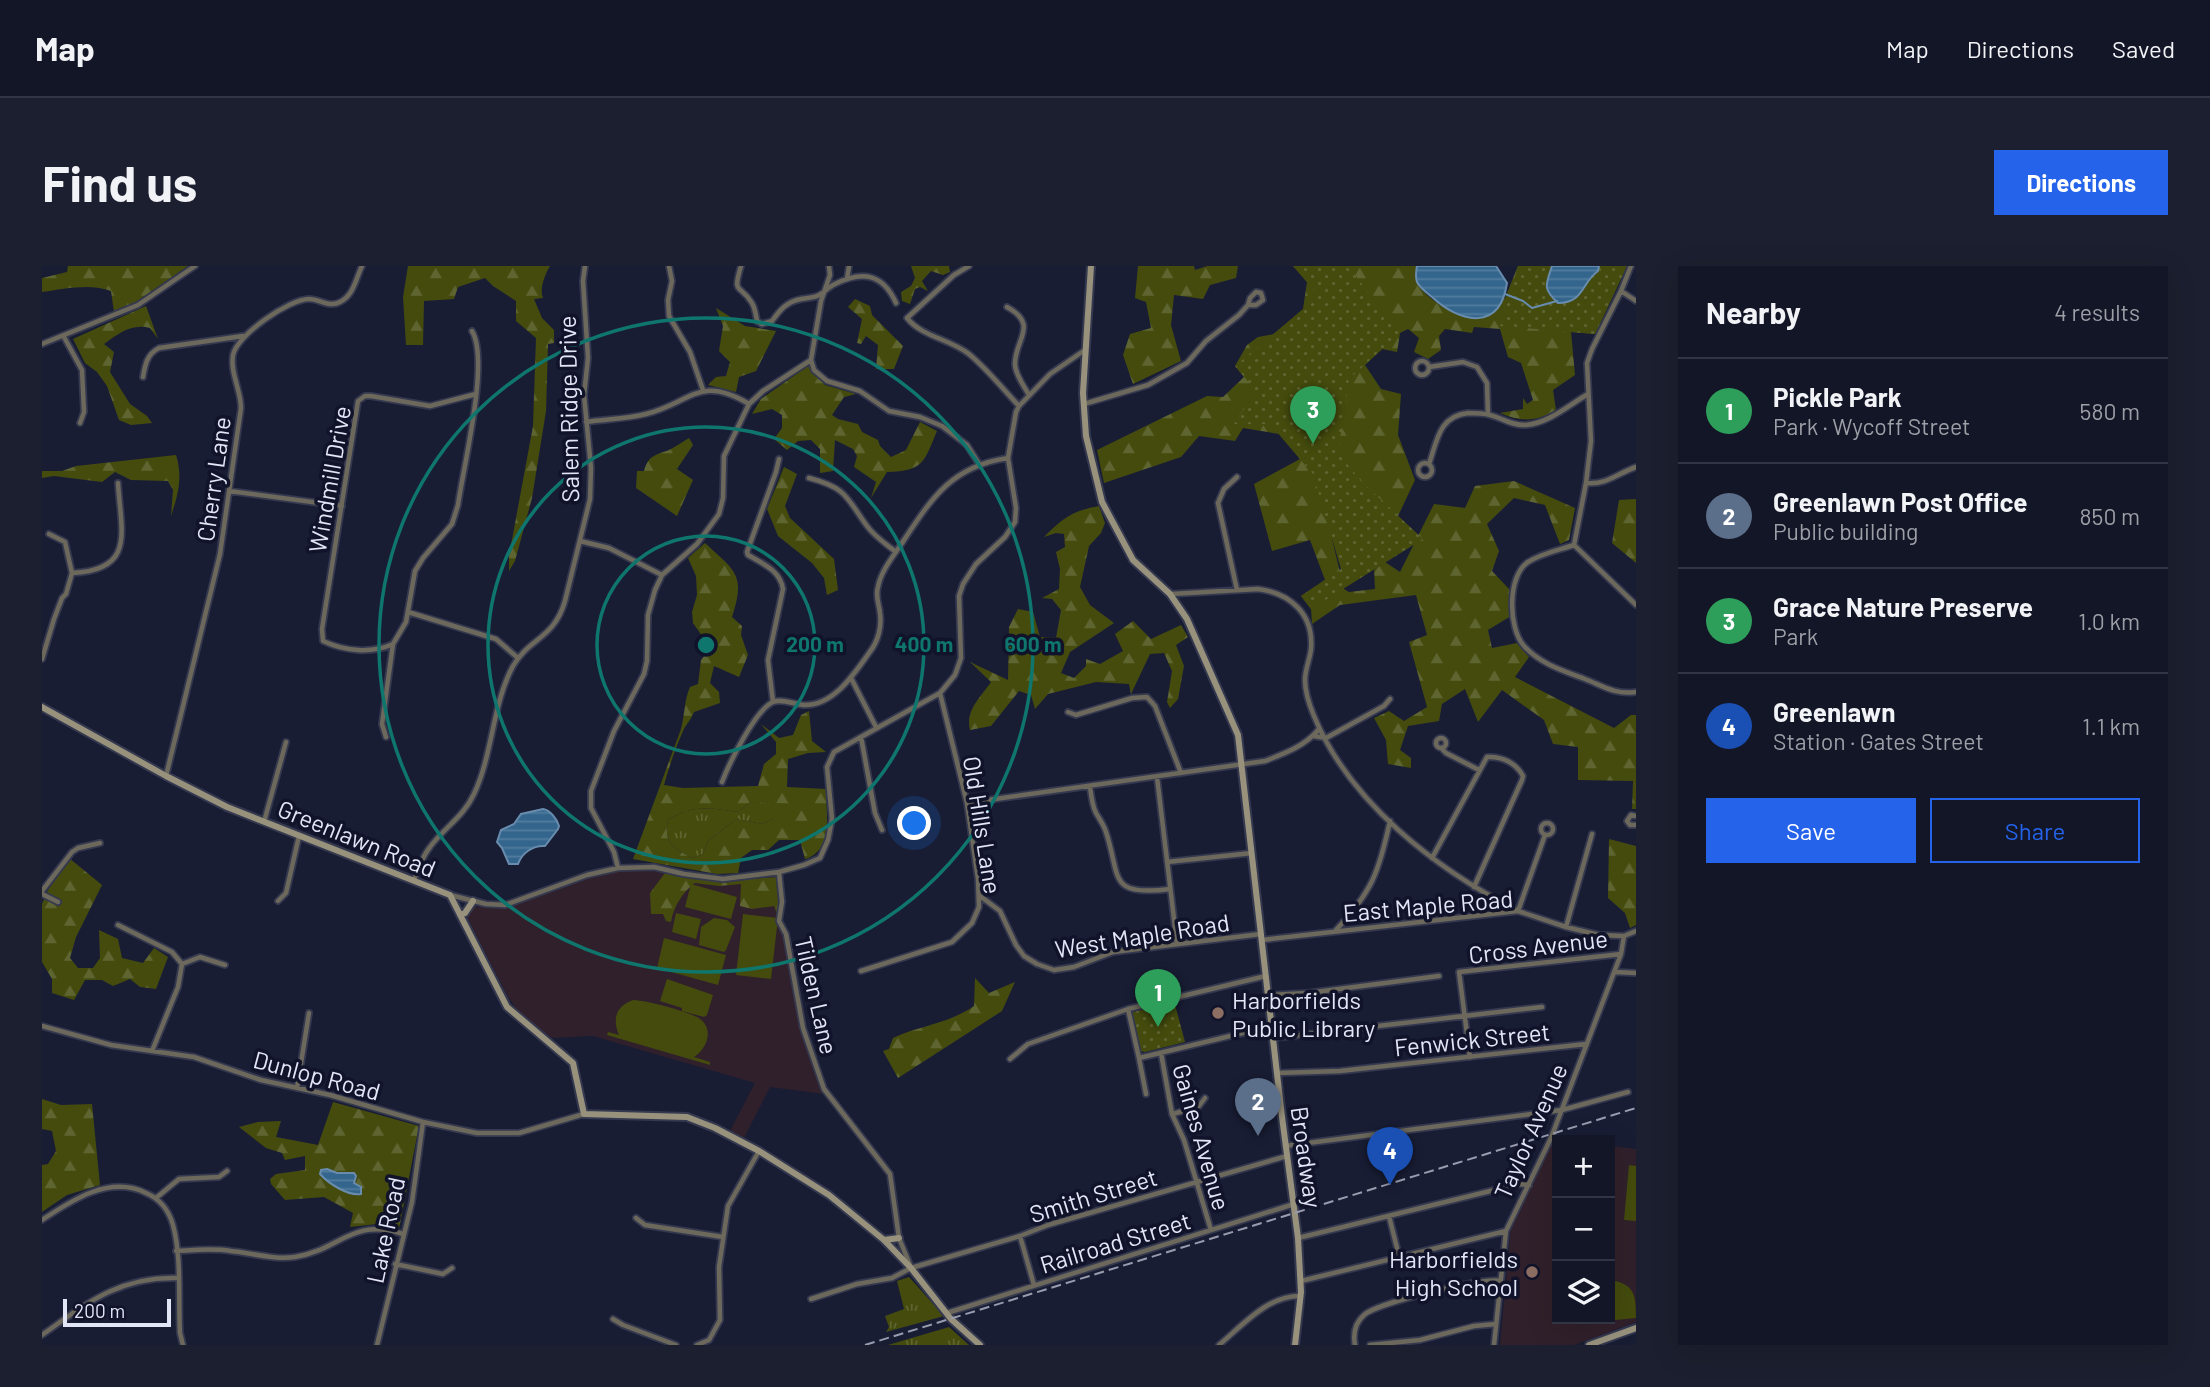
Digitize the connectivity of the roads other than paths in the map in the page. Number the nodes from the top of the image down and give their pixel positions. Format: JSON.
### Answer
{"nodes":[{"id":1,"x":195,"y":266,"type":"edge"},
{"id":2,"x":362,"y":266,"type":"edge"},
{"id":3,"x":585,"y":266,"type":"edge"},
{"id":4,"x":669,"y":266,"type":"edge"},
{"id":5,"x":741,"y":266,"type":"edge"},
{"id":6,"x":829,"y":266,"type":"edge"},
{"id":7,"x":849,"y":266,"type":"edge"},
{"id":8,"x":969,"y":266,"type":"edge"},
{"id":9,"x":1091,"y":266,"type":"edge"},
{"id":10,"x":1631,"y":266,"type":"edge"},
{"id":11,"x":847,"y":279,"type":"junction"},
{"id":12,"x":827,"y":288,"type":"junction"},
{"id":13,"x":1621,"y":291,"type":"junction"},
{"id":14,"x":1636,"y":301,"type":"edge"},
{"id":15,"x":896,"y":303,"type":"dead end"},
{"id":16,"x":1248,"y":305,"type":"dead end"},
{"id":17,"x":1007,"y":307,"type":"dead end"},
{"id":18,"x":472,"y":331,"type":"dead end"},
{"id":19,"x":64,"y":337,"type":"junction"},
{"id":20,"x":243,"y":337,"type":"junction"},
{"id":21,"x":42,"y":344,"type":"edge"},
{"id":22,"x":1086,"y":349,"type":"junction"},
{"id":23,"x":811,"y":360,"type":"junction"},
{"id":24,"x":1429,"y":367,"type":"dead end"},
{"id":25,"x":143,"y":377,"type":"dead end"},
{"id":26,"x":703,"y":390,"type":"junction"},
{"id":27,"x":476,"y":394,"type":"junction"},
{"id":28,"x":1588,"y":394,"type":"junction"},
{"id":29,"x":1029,"y":395,"type":"junction"},
{"id":30,"x":749,"y":404,"type":"junction"},
{"id":31,"x":1083,"y":404,"type":"junction"},
{"id":32,"x":1019,"y":406,"type":"junction"},
{"id":33,"x":1488,"y":414,"type":"junction"},
{"id":34,"x":586,"y":422,"type":"junction"},
{"id":35,"x":80,"y":423,"type":"dead end"},
{"id":36,"x":1008,"y":458,"type":"junction"},
{"id":37,"x":779,"y":459,"type":"dead end"},
{"id":38,"x":979,"y":464,"type":"junction"},
{"id":39,"x":1429,"y":464,"type":"dead end"},
{"id":40,"x":1636,"y":467,"type":"edge"},
{"id":41,"x":1237,"y":477,"type":"dead end"},
{"id":42,"x":809,"y":478,"type":"dead end"},
{"id":43,"x":1586,"y":482,"type":"junction"},
{"id":44,"x":118,"y":483,"type":"dead end"},
{"id":45,"x":229,"y":491,"type":"junction"},
{"id":46,"x":342,"y":506,"type":"junction"},
{"id":47,"x":49,"y":534,"type":"dead end"},
{"id":48,"x":580,"y":541,"type":"junction"},
{"id":49,"x":1574,"y":545,"type":"junction"},
{"id":50,"x":897,"y":552,"type":"junction"},
{"id":51,"x":72,"y":573,"type":"junction"},
{"id":52,"x":662,"y":575,"type":"junction"},
{"id":53,"x":1237,"y":590,"type":"junction"},
{"id":54,"x":1170,"y":594,"type":"junction"},
{"id":55,"x":1636,"y":605,"type":"edge"},
{"id":56,"x":408,"y":612,"type":"junction"},
{"id":57,"x":393,"y":644,"type":"junction"},
{"id":58,"x":42,"y":659,"type":"edge"},
{"id":59,"x":518,"y":659,"type":"junction"},
{"id":60,"x":851,"y":678,"type":"junction"},
{"id":61,"x":1636,"y":692,"type":"edge"},
{"id":62,"x":940,"y":693,"type":"junction"},
{"id":63,"x":1390,"y":699,"type":"dead end"},
{"id":64,"x":773,"y":702,"type":"junction"},
{"id":65,"x":42,"y":707,"type":"edge"},
{"id":66,"x":1068,"y":712,"type":"dead end"},
{"id":67,"x":876,"y":727,"type":"junction"},
{"id":68,"x":1319,"y":729,"type":"junction"},
{"id":69,"x":1313,"y":736,"type":"junction"},
{"id":70,"x":386,"y":737,"type":"dead end"},
{"id":71,"x":861,"y":737,"type":"junction"},
{"id":72,"x":1325,"y":738,"type":"junction"},
{"id":73,"x":286,"y":742,"type":"dead end"},
{"id":74,"x":1441,"y":748,"type":"dead end"},
{"id":75,"x":1242,"y":765,"type":"junction"},
{"id":76,"x":1479,"y":770,"type":"junction"},
{"id":77,"x":1181,"y":774,"type":"junction"},
{"id":78,"x":166,"y":776,"type":"junction"},
{"id":79,"x":1157,"y":777,"type":"junction"},
{"id":80,"x":722,"y":782,"type":"dead end"},
{"id":81,"x":1090,"y":786,"type":"junction"},
{"id":82,"x":967,"y":803,"type":"junction"},
{"id":83,"x":1636,"y":816,"type":"edge"},
{"id":84,"x":1390,"y":821,"type":"junction"},
{"id":85,"x":264,"y":822,"type":"junction"},
{"id":86,"x":1636,"y":825,"type":"edge"},
{"id":87,"x":882,"y":830,"type":"dead end"},
{"id":88,"x":1592,"y":834,"type":"dead end"},
{"id":89,"x":1545,"y":835,"type":"dead end"},
{"id":90,"x":299,"y":836,"type":"junction"},
{"id":91,"x":100,"y":843,"type":"dead end"},
{"id":92,"x":1252,"y":853,"type":"junction"},
{"id":93,"x":1432,"y":858,"type":"junction"},
{"id":94,"x":1167,"y":862,"type":"junction"},
{"id":95,"x":618,"y":868,"type":"junction"},
{"id":96,"x":779,"y":872,"type":"junction"},
{"id":97,"x":414,"y":880,"type":"junction"},
{"id":98,"x":1474,"y":887,"type":"junction"},
{"id":99,"x":1170,"y":889,"type":"junction"},
{"id":100,"x":42,"y":892,"type":"edge"},
{"id":101,"x":450,"y":895,"type":"junction"},
{"id":102,"x":979,"y":896,"type":"junction"},
{"id":103,"x":278,"y":901,"type":"dead end"},
{"id":104,"x":473,"y":901,"type":"junction"},
{"id":105,"x":58,"y":902,"type":"dead end"},
{"id":106,"x":1518,"y":911,"type":"junction"},
{"id":107,"x":460,"y":915,"type":"junction"},
{"id":108,"x":118,"y":925,"type":"dead end"},
{"id":109,"x":1566,"y":927,"type":"junction"},
{"id":110,"x":1636,"y":931,"type":"edge"},
{"id":111,"x":1334,"y":932,"type":"junction"},
{"id":112,"x":1624,"y":936,"type":"junction"},
{"id":113,"x":1261,"y":937,"type":"junction"},
{"id":114,"x":1177,"y":944,"type":"junction"},
{"id":115,"x":1621,"y":954,"type":"junction"},
{"id":116,"x":182,"y":964,"type":"junction"},
{"id":117,"x":225,"y":965,"type":"dead end"},
{"id":118,"x":861,"y":971,"type":"dead end"},
{"id":119,"x":1615,"y":972,"type":"junction"},
{"id":120,"x":1636,"y":973,"type":"edge"},
{"id":121,"x":1266,"y":976,"type":"junction"},
{"id":122,"x":1439,"y":976,"type":"dead end"},
{"id":123,"x":1268,"y":995,"type":"junction"},
{"id":124,"x":1542,"y":1007,"type":"dead end"},
{"id":125,"x":1128,"y":1009,"type":"junction"},
{"id":126,"x":309,"y":1013,"type":"dead end"},
{"id":127,"x":1465,"y":1016,"type":"junction"},
{"id":128,"x":42,"y":1026,"type":"edge"},
{"id":129,"x":1272,"y":1026,"type":"junction"},
{"id":130,"x":1273,"y":1038,"type":"junction"},
{"id":131,"x":1587,"y":1043,"type":"junction"},
{"id":132,"x":152,"y":1051,"type":"junction"},
{"id":133,"x":1161,"y":1053,"type":"junction"},
{"id":134,"x":1470,"y":1057,"type":"junction"},
{"id":135,"x":1139,"y":1058,"type":"junction"},
{"id":136,"x":1010,"y":1059,"type":"dead end"},
{"id":137,"x":1277,"y":1073,"type":"junction"},
{"id":138,"x":297,"y":1088,"type":"junction"},
{"id":139,"x":1628,"y":1092,"type":"dead end"},
{"id":140,"x":1146,"y":1094,"type":"dead end"},
{"id":141,"x":1205,"y":1098,"type":"dead end"},
{"id":142,"x":1562,"y":1110,"type":"junction"},
{"id":143,"x":583,"y":1114,"type":"junction"},
{"id":144,"x":1172,"y":1114,"type":"junction"},
{"id":145,"x":424,"y":1122,"type":"junction"},
{"id":146,"x":1285,"y":1146,"type":"junction"},
{"id":147,"x":758,"y":1151,"type":"junction"},
{"id":148,"x":1287,"y":1156,"type":"junction"},
{"id":149,"x":227,"y":1171,"type":"dead end"},
{"id":150,"x":1195,"y":1182,"type":"junction"},
{"id":151,"x":1529,"y":1185,"type":"junction"},
{"id":152,"x":156,"y":1198,"type":"junction"},
{"id":153,"x":1294,"y":1204,"type":"junction"},
{"id":154,"x":1389,"y":1216,"type":"junction"},
{"id":155,"x":636,"y":1218,"type":"dead end"},
{"id":156,"x":42,"y":1220,"type":"edge"},
{"id":157,"x":1211,"y":1230,"type":"junction"},
{"id":158,"x":1506,"y":1231,"type":"junction"},
{"id":159,"x":403,"y":1234,"type":"junction"},
{"id":160,"x":1020,"y":1236,"type":"junction"},
{"id":161,"x":723,"y":1237,"type":"junction"},
{"id":162,"x":899,"y":1238,"type":"junction"},
{"id":163,"x":1298,"y":1238,"type":"junction"},
{"id":164,"x":884,"y":1240,"type":"junction"},
{"id":165,"x":176,"y":1251,"type":"junction"},
{"id":166,"x":1399,"y":1256,"type":"junction"},
{"id":167,"x":395,"y":1264,"type":"junction"},
{"id":168,"x":452,"y":1268,"type":"dead end"},
{"id":169,"x":911,"y":1269,"type":"junction"},
{"id":170,"x":178,"y":1278,"type":"junction"},
{"id":171,"x":1301,"y":1281,"type":"junction"},
{"id":172,"x":1501,"y":1281,"type":"junction"},
{"id":173,"x":1034,"y":1285,"type":"junction"},
{"id":174,"x":1300,"y":1296,"type":"junction"},
{"id":175,"x":811,"y":1299,"type":"dead end"},
{"id":176,"x":949,"y":1316,"type":"junction"},
{"id":177,"x":613,"y":1319,"type":"dead end"},
{"id":178,"x":1496,"y":1324,"type":"junction"},
{"id":179,"x":1636,"y":1328,"type":"edge"},
{"id":180,"x":42,"y":1335,"type":"edge"},
{"id":181,"x":1602,"y":1343,"type":"edge"},
{"id":182,"x":183,"y":1345,"type":"edge"},
{"id":183,"x":377,"y":1345,"type":"edge"},
{"id":184,"x":676,"y":1345,"type":"edge"},
{"id":185,"x":697,"y":1345,"type":"edge"},
{"id":186,"x":980,"y":1345,"type":"edge"},
{"id":187,"x":1219,"y":1345,"type":"edge"},
{"id":188,"x":1295,"y":1345,"type":"edge"},
{"id":189,"x":1355,"y":1345,"type":"edge"},
{"id":190,"x":1370,"y":1345,"type":"edge"},
{"id":191,"x":1494,"y":1345,"type":"edge"},
{"id":192,"x":1589,"y":1345,"type":"edge"}],
"edges":[{"from":1,"to":19,"type":"street"},
{"from":2,"to":20,"type":"street"},
{"from":3,"to":34,"type":"street","name":"Salem Ridge Drive"},
{"from":4,"to":26,"type":"street"},
{"from":5,"to":12,"type":"street"},
{"from":6,"to":12,"type":"street"},
{"from":7,"to":11,"type":"street"},
{"from":8,"to":32,"type":"street"},
{"from":9,"to":22,"type":"main road","name":"Broadway"},
{"from":10,"to":13,"type":"street"},
{"from":11,"to":12,"type":"street"},
{"from":11,"to":15,"type":"street"},
{"from":12,"to":23,"type":"street"},
{"from":13,"to":14,"type":"street"},
{"from":13,"to":28,"type":"street"},
{"from":16,"to":31,"type":"street"},
{"from":17,"to":29,"type":"street"},
{"from":18,"to":27,"type":"street"},
{"from":19,"to":21,"type":"street"},
{"from":19,"to":35,"type":"street"},
{"from":20,"to":25,"type":"street"},
{"from":20,"to":45,"type":"street","name":"Cherry Lane"},
{"from":22,"to":29,"type":"street"},
{"from":22,"to":31,"type":"main road","name":"Broadway"},
{"from":23,"to":30,"type":"street"},
{"from":23,"to":38,"type":"street"},
{"from":24,"to":33,"type":"street"},
{"from":26,"to":30,"type":"street"},
{"from":26,"to":34,"type":"street"},
{"from":27,"to":46,"type":"street","name":"Windmill Drive"},
{"from":27,"to":56,"type":"street"},
{"from":28,"to":33,"type":"street"},
{"from":28,"to":43,"type":"street"},
{"from":29,"to":32,"type":"street"},
{"from":30,"to":52,"type":"street"},
{"from":31,"to":54,"type":"main road","name":"Broadway"},
{"from":32,"to":36,"type":"street"},
{"from":33,"to":39,"type":"street"},
{"from":34,"to":48,"type":"street","name":"Salem Ridge Drive"},
{"from":36,"to":38,"type":"street"},
{"from":36,"to":62,"type":"street"},
{"from":37,"to":64,"type":"street"},
{"from":38,"to":50,"type":"street"},
{"from":40,"to":43,"type":"street"},
{"from":41,"to":53,"type":"street"},
{"from":42,"to":50,"type":"street"},
{"from":43,"to":49,"type":"street"},
{"from":44,"to":51,"type":"street"},
{"from":45,"to":46,"type":"street"},
{"from":45,"to":78,"type":"street","name":"Cherry Lane"},
{"from":46,"to":57,"type":"street","name":"Windmill Drive"},
{"from":47,"to":51,"type":"street"},
{"from":48,"to":52,"type":"street"},
{"from":48,"to":59,"type":"street","name":"Salem Ridge Drive"},
{"from":49,"to":55,"type":"street"},
{"from":49,"to":61,"type":"street"},
{"from":50,"to":60,"type":"street"},
{"from":51,"to":58,"type":"street"},
{"from":52,"to":95,"type":"street"},
{"from":53,"to":54,"type":"street"},
{"from":53,"to":68,"type":"street"},
{"from":54,"to":75,"type":"main road","name":"Broadway"},
{"from":56,"to":57,"type":"street"},
{"from":56,"to":59,"type":"street"},
{"from":57,"to":70,"type":"street"},
{"from":59,"to":97,"type":"street","name":"Salem Ridge Drive"},
{"from":60,"to":64,"type":"street"},
{"from":60,"to":67,"type":"street"},
{"from":62,"to":67,"type":"street"},
{"from":62,"to":82,"type":"street","name":"Old Hills Lane"},
{"from":63,"to":72,"type":"street"},
{"from":64,"to":80,"type":"street"},
{"from":65,"to":78,"type":"main road","name":"Greenlawn Road"},
{"from":66,"to":77,"type":"street"},
{"from":67,"to":71,"type":"street"},
{"from":68,"to":69,"type":"street"},
{"from":68,"to":72,"type":"street"},
{"from":69,"to":72,"type":"street"},
{"from":69,"to":75,"type":"street"},
{"from":71,"to":87,"type":"street"},
{"from":71,"to":96,"type":"street"},
{"from":72,"to":84,"type":"street"},
{"from":73,"to":85,"type":"street"},
{"from":74,"to":76,"type":"street"},
{"from":75,"to":77,"type":"street"},
{"from":75,"to":92,"type":"main road","name":"Broadway"},
{"from":76,"to":93,"type":"street"},
{"from":76,"to":98,"type":"street"},
{"from":77,"to":79,"type":"street"},
{"from":78,"to":85,"type":"main road","name":"Greenlawn Road"},
{"from":79,"to":81,"type":"street"},
{"from":79,"to":94,"type":"street"},
{"from":81,"to":82,"type":"street"},
{"from":81,"to":99,"type":"street"},
{"from":82,"to":102,"type":"street","name":"Old Hills Lane"},
{"from":83,"to":86,"type":"street"},
{"from":84,"to":93,"type":"street"},
{"from":84,"to":111,"type":"street"},
{"from":85,"to":90,"type":"main road","name":"Greenlawn Road"},
{"from":88,"to":109,"type":"street"},
{"from":89,"to":106,"type":"street"},
{"from":90,"to":97,"type":"main road","name":"Greenlawn Road"},
{"from":90,"to":103,"type":"street"},
{"from":91,"to":100,"type":"street"},
{"from":92,"to":94,"type":"street"},
{"from":92,"to":113,"type":"main road","name":"Broadway"},
{"from":93,"to":98,"type":"street"},
{"from":94,"to":99,"type":"street"},
{"from":95,"to":96,"type":"street"},
{"from":95,"to":104,"type":"street"},
{"from":96,"to":162,"type":"street","name":"Tilden Lane"},
{"from":97,"to":101,"type":"main road","name":"Greenlawn Road"},
{"from":98,"to":106,"type":"street"},
{"from":99,"to":114,"type":"street"},
{"from":100,"to":105,"type":"street"},
{"from":101,"to":104,"type":"street"},
{"from":101,"to":107,"type":"main road","name":"Greenlawn Road"},
{"from":102,"to":114,"type":"street","name":"West Maple Road"},
{"from":102,"to":118,"type":"street","name":"Old Hills Lane"},
{"from":104,"to":107,"type":"main road"},
{"from":106,"to":109,"type":"street","name":"East Maple Road"},
{"from":106,"to":111,"type":"street","name":"East Maple Road"},
{"from":107,"to":143,"type":"main road","name":"Greenlawn Road"},
{"from":108,"to":116,"type":"street"},
{"from":109,"to":112,"type":"street","name":"East Maple Road"},
{"from":110,"to":112,"type":"street","name":"East Maple Road"},
{"from":111,"to":113,"type":"street","name":"East Maple Road"},
{"from":112,"to":115,"type":"street","name":"Taylor Avenue"},
{"from":113,"to":114,"type":"street","name":"West Maple Road"},
{"from":113,"to":121,"type":"main road","name":"Broadway"},
{"from":115,"to":119,"type":"street","name":"Taylor Avenue"},
{"from":115,"to":127,"type":"street","name":"Cross Avenue"},
{"from":116,"to":117,"type":"street"},
{"from":116,"to":132,"type":"street"},
{"from":119,"to":120,"type":"street"},
{"from":119,"to":131,"type":"street","name":"Taylor Avenue"},
{"from":121,"to":123,"type":"main road","name":"Broadway"},
{"from":121,"to":125,"type":"street"},
{"from":122,"to":123,"type":"street"},
{"from":123,"to":129,"type":"main road","name":"Broadway"},
{"from":124,"to":127,"type":"street"},
{"from":125,"to":135,"type":"street"},
{"from":125,"to":136,"type":"street"},
{"from":126,"to":138,"type":"street"},
{"from":127,"to":130,"type":"street"},
{"from":127,"to":134,"type":"street","name":"Cross Avenue"},
{"from":128,"to":132,"type":"street","name":"Dunlop Road"},
{"from":129,"to":130,"type":"main road","name":"Broadway"},
{"from":129,"to":133,"type":"street"},
{"from":130,"to":137,"type":"main road","name":"Broadway"},
{"from":131,"to":134,"type":"street","name":"Fenwick Street"},
{"from":131,"to":142,"type":"street","name":"Taylor Avenue"},
{"from":132,"to":138,"type":"street","name":"Dunlop Road"},
{"from":133,"to":135,"type":"street"},
{"from":133,"to":144,"type":"street","name":"Gaines Avenue"},
{"from":134,"to":137,"type":"street","name":"Fenwick Street"},
{"from":135,"to":140,"type":"street"},
{"from":137,"to":146,"type":"main road","name":"Broadway"},
{"from":138,"to":145,"type":"street","name":"Dunlop Road"},
{"from":139,"to":142,"type":"street"},
{"from":141,"to":144,"type":"street"},
{"from":142,"to":146,"type":"street"},
{"from":142,"to":151,"type":"street","name":"Taylor Avenue"},
{"from":143,"to":145,"type":"street","name":"Dunlop Road"},
{"from":143,"to":147,"type":"main road"},
{"from":144,"to":150,"type":"street","name":"Gaines Avenue"},
{"from":145,"to":159,"type":"street","name":"Lake Road"},
{"from":146,"to":148,"type":"main road","name":"Broadway"},
{"from":147,"to":161,"type":"street"},
{"from":147,"to":164,"type":"main road"},
{"from":148,"to":150,"type":"street","name":"Smith Street"},
{"from":148,"to":153,"type":"main road","name":"Broadway"},
{"from":149,"to":152,"type":"street"},
{"from":150,"to":157,"type":"street","name":"Gaines Avenue"},
{"from":150,"to":160,"type":"street","name":"Smith Street"},
{"from":151,"to":154,"type":"street"},
{"from":151,"to":158,"type":"street","name":"Taylor Avenue"},
{"from":152,"to":156,"type":"street"},
{"from":152,"to":165,"type":"street"},
{"from":153,"to":157,"type":"street","name":"Railroad Street"},
{"from":153,"to":163,"type":"main road","name":"Broadway"},
{"from":154,"to":163,"type":"street"},
{"from":154,"to":166,"type":"street"},
{"from":155,"to":161,"type":"street"},
{"from":157,"to":173,"type":"street","name":"Railroad Street"},
{"from":158,"to":166,"type":"street"},
{"from":158,"to":172,"type":"street","name":"Taylor Avenue"},
{"from":159,"to":165,"type":"street"},
{"from":159,"to":167,"type":"street","name":"Lake Road"},
{"from":160,"to":169,"type":"street","name":"Smith Street"},
{"from":160,"to":173,"type":"street"},
{"from":161,"to":185,"type":"street"},
{"from":162,"to":164,"type":"main road"},
{"from":162,"to":169,"type":"street","name":"Tilden Lane"},
{"from":163,"to":171,"type":"main road","name":"Broadway"},
{"from":164,"to":169,"type":"main road"},
{"from":165,"to":170,"type":"street"},
{"from":166,"to":171,"type":"street"},
{"from":167,"to":168,"type":"street"},
{"from":167,"to":183,"type":"street","name":"Lake Road"},
{"from":169,"to":175,"type":"street","name":"Smith Street"},
{"from":169,"to":176,"type":"main road"},
{"from":170,"to":180,"type":"street"},
{"from":170,"to":182,"type":"street"},
{"from":171,"to":174,"type":"main road","name":"Broadway"},
{"from":172,"to":178,"type":"street","name":"Taylor Avenue"},
{"from":172,"to":189,"type":"street"},
{"from":173,"to":176,"type":"street","name":"Railroad Street"},
{"from":174,"to":187,"type":"street"},
{"from":174,"to":188,"type":"main road","name":"Broadway"},
{"from":176,"to":186,"type":"main road"},
{"from":177,"to":184,"type":"street"},
{"from":178,"to":190,"type":"street"},
{"from":178,"to":191,"type":"street","name":"Taylor Avenue"},
{"from":179,"to":181,"type":"main road"},
{"from":181,"to":192,"type":"main road"}]}
